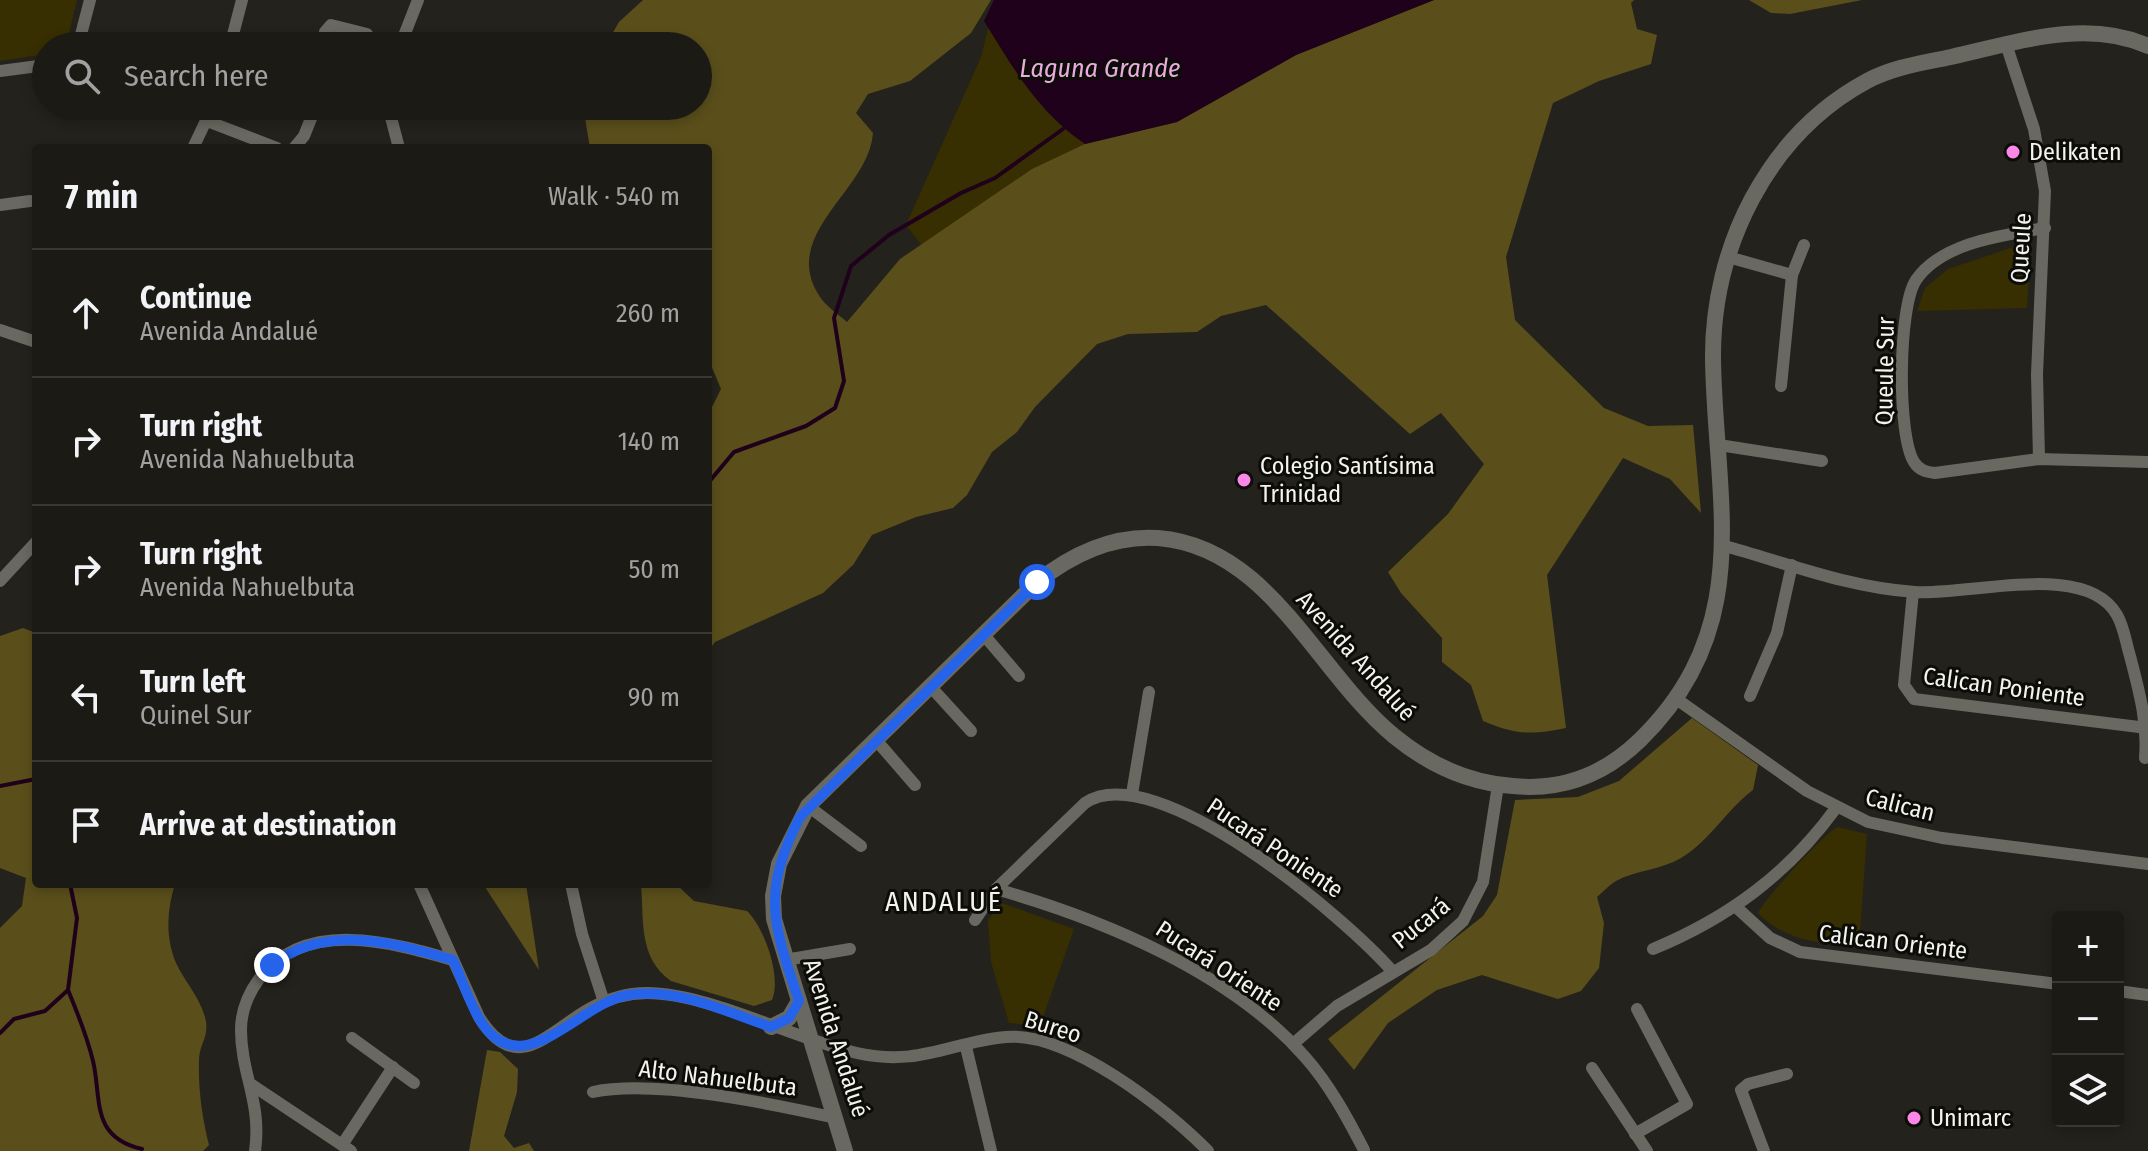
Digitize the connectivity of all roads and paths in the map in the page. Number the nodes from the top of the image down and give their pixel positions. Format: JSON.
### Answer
{"nodes":[{"id":1,"x":90,"y":0,"type":"edge"},
{"id":2,"x":418,"y":0,"type":"edge"},
{"id":3,"x":237,"y":1,"type":"edge"},
{"id":4,"x":82,"y":32,"type":"edge"},
{"id":5,"x":232,"y":32,"type":"edge"},
{"id":6,"x":325,"y":32,"type":"edge"},
{"id":7,"x":359,"y":32,"type":"edge"},
{"id":8,"x":405,"y":32,"type":"edge"},
{"id":9,"x":2006,"y":44,"type":"junction"},
{"id":10,"x":2148,"y":46,"type":"edge"},
{"id":11,"x":32,"y":67,"type":"edge"},
{"id":12,"x":0,"y":71,"type":"edge"},
{"id":13,"x":310,"y":120,"type":"edge"},
{"id":14,"x":392,"y":120,"type":"edge"},
{"id":15,"x":207,"y":121,"type":"joint"},
{"id":16,"x":195,"y":144,"type":"edge"},
{"id":17,"x":267,"y":144,"type":"edge"},
{"id":18,"x":297,"y":144,"type":"edge"},
{"id":19,"x":398,"y":144,"type":"edge"},
{"id":20,"x":30,"y":201,"type":"dead end"},
{"id":21,"x":0,"y":205,"type":"edge"},
{"id":22,"x":2045,"y":228,"type":"junction"},
{"id":23,"x":1804,"y":245,"type":"dead end"},
{"id":24,"x":1728,"y":257,"type":"junction"},
{"id":25,"x":1792,"y":275,"type":"junction"},
{"id":26,"x":0,"y":330,"type":"edge"},
{"id":27,"x":32,"y":341,"type":"edge"},
{"id":28,"x":1781,"y":386,"type":"dead end"},
{"id":29,"x":1719,"y":445,"type":"junction"},
{"id":30,"x":2039,"y":459,"type":"junction"},
{"id":31,"x":1822,"y":461,"type":"dead end"},
{"id":32,"x":2148,"y":462,"type":"edge"},
{"id":33,"x":32,"y":546,"type":"edge"},
{"id":34,"x":1725,"y":546,"type":"junction"},
{"id":35,"x":1792,"y":565,"type":"junction"},
{"id":36,"x":0,"y":581,"type":"edge"},
{"id":37,"x":1913,"y":592,"type":"junction"},
{"id":38,"x":983,"y":634,"type":"junction"},
{"id":39,"x":1019,"y":676,"type":"dead end"},
{"id":40,"x":930,"y":686,"type":"junction"},
{"id":41,"x":1149,"y":692,"type":"dead end"},
{"id":42,"x":1750,"y":696,"type":"dead end"},
{"id":43,"x":1675,"y":698,"type":"junction"},
{"id":44,"x":2147,"y":728,"type":"edge"},
{"id":45,"x":971,"y":731,"type":"dead end"},
{"id":46,"x":876,"y":740,"type":"junction"},
{"id":47,"x":2145,"y":758,"type":"dead end"},
{"id":48,"x":915,"y":785,"type":"dead end"},
{"id":49,"x":1498,"y":785,"type":"junction"},
{"id":50,"x":1132,"y":794,"type":"junction"},
{"id":51,"x":808,"y":806,"type":"junction"},
{"id":52,"x":1836,"y":808,"type":"junction"},
{"id":53,"x":861,"y":846,"type":"dead end"},
{"id":54,"x":2148,"y":864,"type":"edge"},
{"id":55,"x":421,"y":888,"type":"edge"},
{"id":56,"x":572,"y":888,"type":"edge"},
{"id":57,"x":996,"y":889,"type":"junction"},
{"id":58,"x":1736,"y":907,"type":"junction"},
{"id":59,"x":975,"y":920,"type":"dead end"},
{"id":60,"x":850,"y":949,"type":"dead end"},
{"id":61,"x":1653,"y":949,"type":"dead end"},
{"id":62,"x":453,"y":960,"type":"junction"},
{"id":63,"x":785,"y":960,"type":"junction"},
{"id":64,"x":1393,"y":972,"type":"junction"},
{"id":65,"x":2052,"y":983,"type":"edge"},
{"id":66,"x":2124,"y":992,"type":"edge"},
{"id":67,"x":2148,"y":995,"type":"edge"},
{"id":68,"x":799,"y":1001,"type":"junction"},
{"id":69,"x":604,"y":1002,"type":"junction"},
{"id":70,"x":1637,"y":1009,"type":"dead end"},
{"id":71,"x":771,"y":1027,"type":"junction"},
{"id":72,"x":352,"y":1038,"type":"dead end"},
{"id":73,"x":811,"y":1040,"type":"junction"},
{"id":74,"x":1293,"y":1044,"type":"junction"},
{"id":75,"x":966,"y":1047,"type":"junction"},
{"id":76,"x":393,"y":1067,"type":"junction"},
{"id":77,"x":1592,"y":1068,"type":"dead end"},
{"id":78,"x":1787,"y":1074,"type":"dead end"},
{"id":79,"x":414,"y":1083,"type":"dead end"},
{"id":80,"x":252,"y":1085,"type":"junction"},
{"id":81,"x":593,"y":1092,"type":"dead end"},
{"id":82,"x":836,"y":1118,"type":"junction"},
{"id":83,"x":1635,"y":1134,"type":"junction"},
{"id":84,"x":347,"y":1148,"type":"edge"},
{"id":85,"x":1364,"y":1150,"type":"edge"},
{"id":86,"x":255,"y":1151,"type":"edge"},
{"id":87,"x":845,"y":1151,"type":"edge"},
{"id":88,"x":991,"y":1151,"type":"edge"},
{"id":89,"x":1208,"y":1151,"type":"edge"},
{"id":90,"x":1647,"y":1151,"type":"edge"},
{"id":91,"x":1764,"y":1151,"type":"edge"}],
"edges":[{"from":1,"to":4,"type":"street"},
{"from":2,"to":8,"type":"street"},
{"from":3,"to":5,"type":"street"},
{"from":6,"to":7,"type":"street"},
{"from":9,"to":10,"type":"street","name":"Avenida Andalué"},
{"from":9,"to":22,"type":"street","name":"Queule"},
{"from":9,"to":24,"type":"street","name":"Avenida Andalué"},
{"from":11,"to":12,"type":"street"},
{"from":13,"to":18,"type":"street"},
{"from":14,"to":19,"type":"street"},
{"from":15,"to":16,"type":"street"},
{"from":15,"to":17,"type":"street"},
{"from":20,"to":21,"type":"street"},
{"from":22,"to":30,"type":"street","name":"Queule"},
{"from":22,"to":30,"type":"street","name":"Queule Sur"},
{"from":23,"to":25,"type":"street"},
{"from":24,"to":25,"type":"street"},
{"from":24,"to":29,"type":"street","name":"Avenida Andalué"},
{"from":25,"to":28,"type":"street"},
{"from":26,"to":27,"type":"street"},
{"from":29,"to":31,"type":"street"},
{"from":29,"to":34,"type":"street","name":"Avenida Andalué"},
{"from":30,"to":32,"type":"street","name":"Queule Sur"},
{"from":33,"to":36,"type":"street"},
{"from":34,"to":35,"type":"street"},
{"from":34,"to":43,"type":"street","name":"Avenida Andalué"},
{"from":35,"to":37,"type":"street"},
{"from":35,"to":42,"type":"street"},
{"from":37,"to":44,"type":"street"},
{"from":37,"to":44,"type":"street","name":"Calican Poniente"},
{"from":38,"to":39,"type":"street"},
{"from":38,"to":40,"type":"street","name":"Avenida Andalué"},
{"from":38,"to":49,"type":"street","name":"Avenida Andalué"},
{"from":40,"to":45,"type":"street"},
{"from":40,"to":46,"type":"street","name":"Avenida Andalué"},
{"from":41,"to":50,"type":"street"},
{"from":43,"to":49,"type":"street","name":"Avenida Andalué"},
{"from":43,"to":52,"type":"street","name":"Calican"},
{"from":44,"to":47,"type":"street"},
{"from":46,"to":48,"type":"street"},
{"from":46,"to":51,"type":"street","name":"Avenida Andalué"},
{"from":49,"to":64,"type":"street","name":"Pucará"},
{"from":50,"to":57,"type":"street"},
{"from":50,"to":64,"type":"street","name":"Pucará Poniente"},
{"from":51,"to":53,"type":"street"},
{"from":51,"to":63,"type":"street","name":"Avenida Andalué"},
{"from":52,"to":54,"type":"street","name":"Calican"},
{"from":52,"to":58,"type":"street"},
{"from":55,"to":62,"type":"street"},
{"from":56,"to":69,"type":"street"},
{"from":57,"to":59,"type":"street"},
{"from":57,"to":74,"type":"street","name":"Pucará Oriente"},
{"from":58,"to":61,"type":"street"},
{"from":58,"to":65,"type":"street","name":"Calican Oriente"},
{"from":60,"to":63,"type":"street"},
{"from":62,"to":69,"type":"street"},
{"from":62,"to":80,"type":"street"},
{"from":63,"to":68,"type":"street","name":"Avenida Andalué"},
{"from":64,"to":74,"type":"street","name":"Pucará"},
{"from":66,"to":67,"type":"street"},
{"from":68,"to":71,"type":"street"},
{"from":68,"to":73,"type":"street","name":"Avenida Andalué"},
{"from":69,"to":71,"type":"street","name":"Bureo"},
{"from":70,"to":83,"type":"street"},
{"from":71,"to":73,"type":"street","name":"Bureo"},
{"from":72,"to":76,"type":"street"},
{"from":73,"to":75,"type":"street","name":"Bureo"},
{"from":73,"to":82,"type":"street","name":"Avenida Andalué"},
{"from":74,"to":85,"type":"street","name":"Pucará Oriente"},
{"from":75,"to":88,"type":"street"},
{"from":75,"to":89,"type":"street","name":"Bureo"},
{"from":76,"to":79,"type":"street"},
{"from":76,"to":84,"type":"street"},
{"from":77,"to":83,"type":"street"},
{"from":78,"to":91,"type":"street"},
{"from":80,"to":84,"type":"street"},
{"from":80,"to":86,"type":"street"},
{"from":81,"to":82,"type":"street","name":"Alto Nahuelbuta"},
{"from":82,"to":87,"type":"street","name":"Avenida Andalué"},
{"from":83,"to":90,"type":"street"}]}
